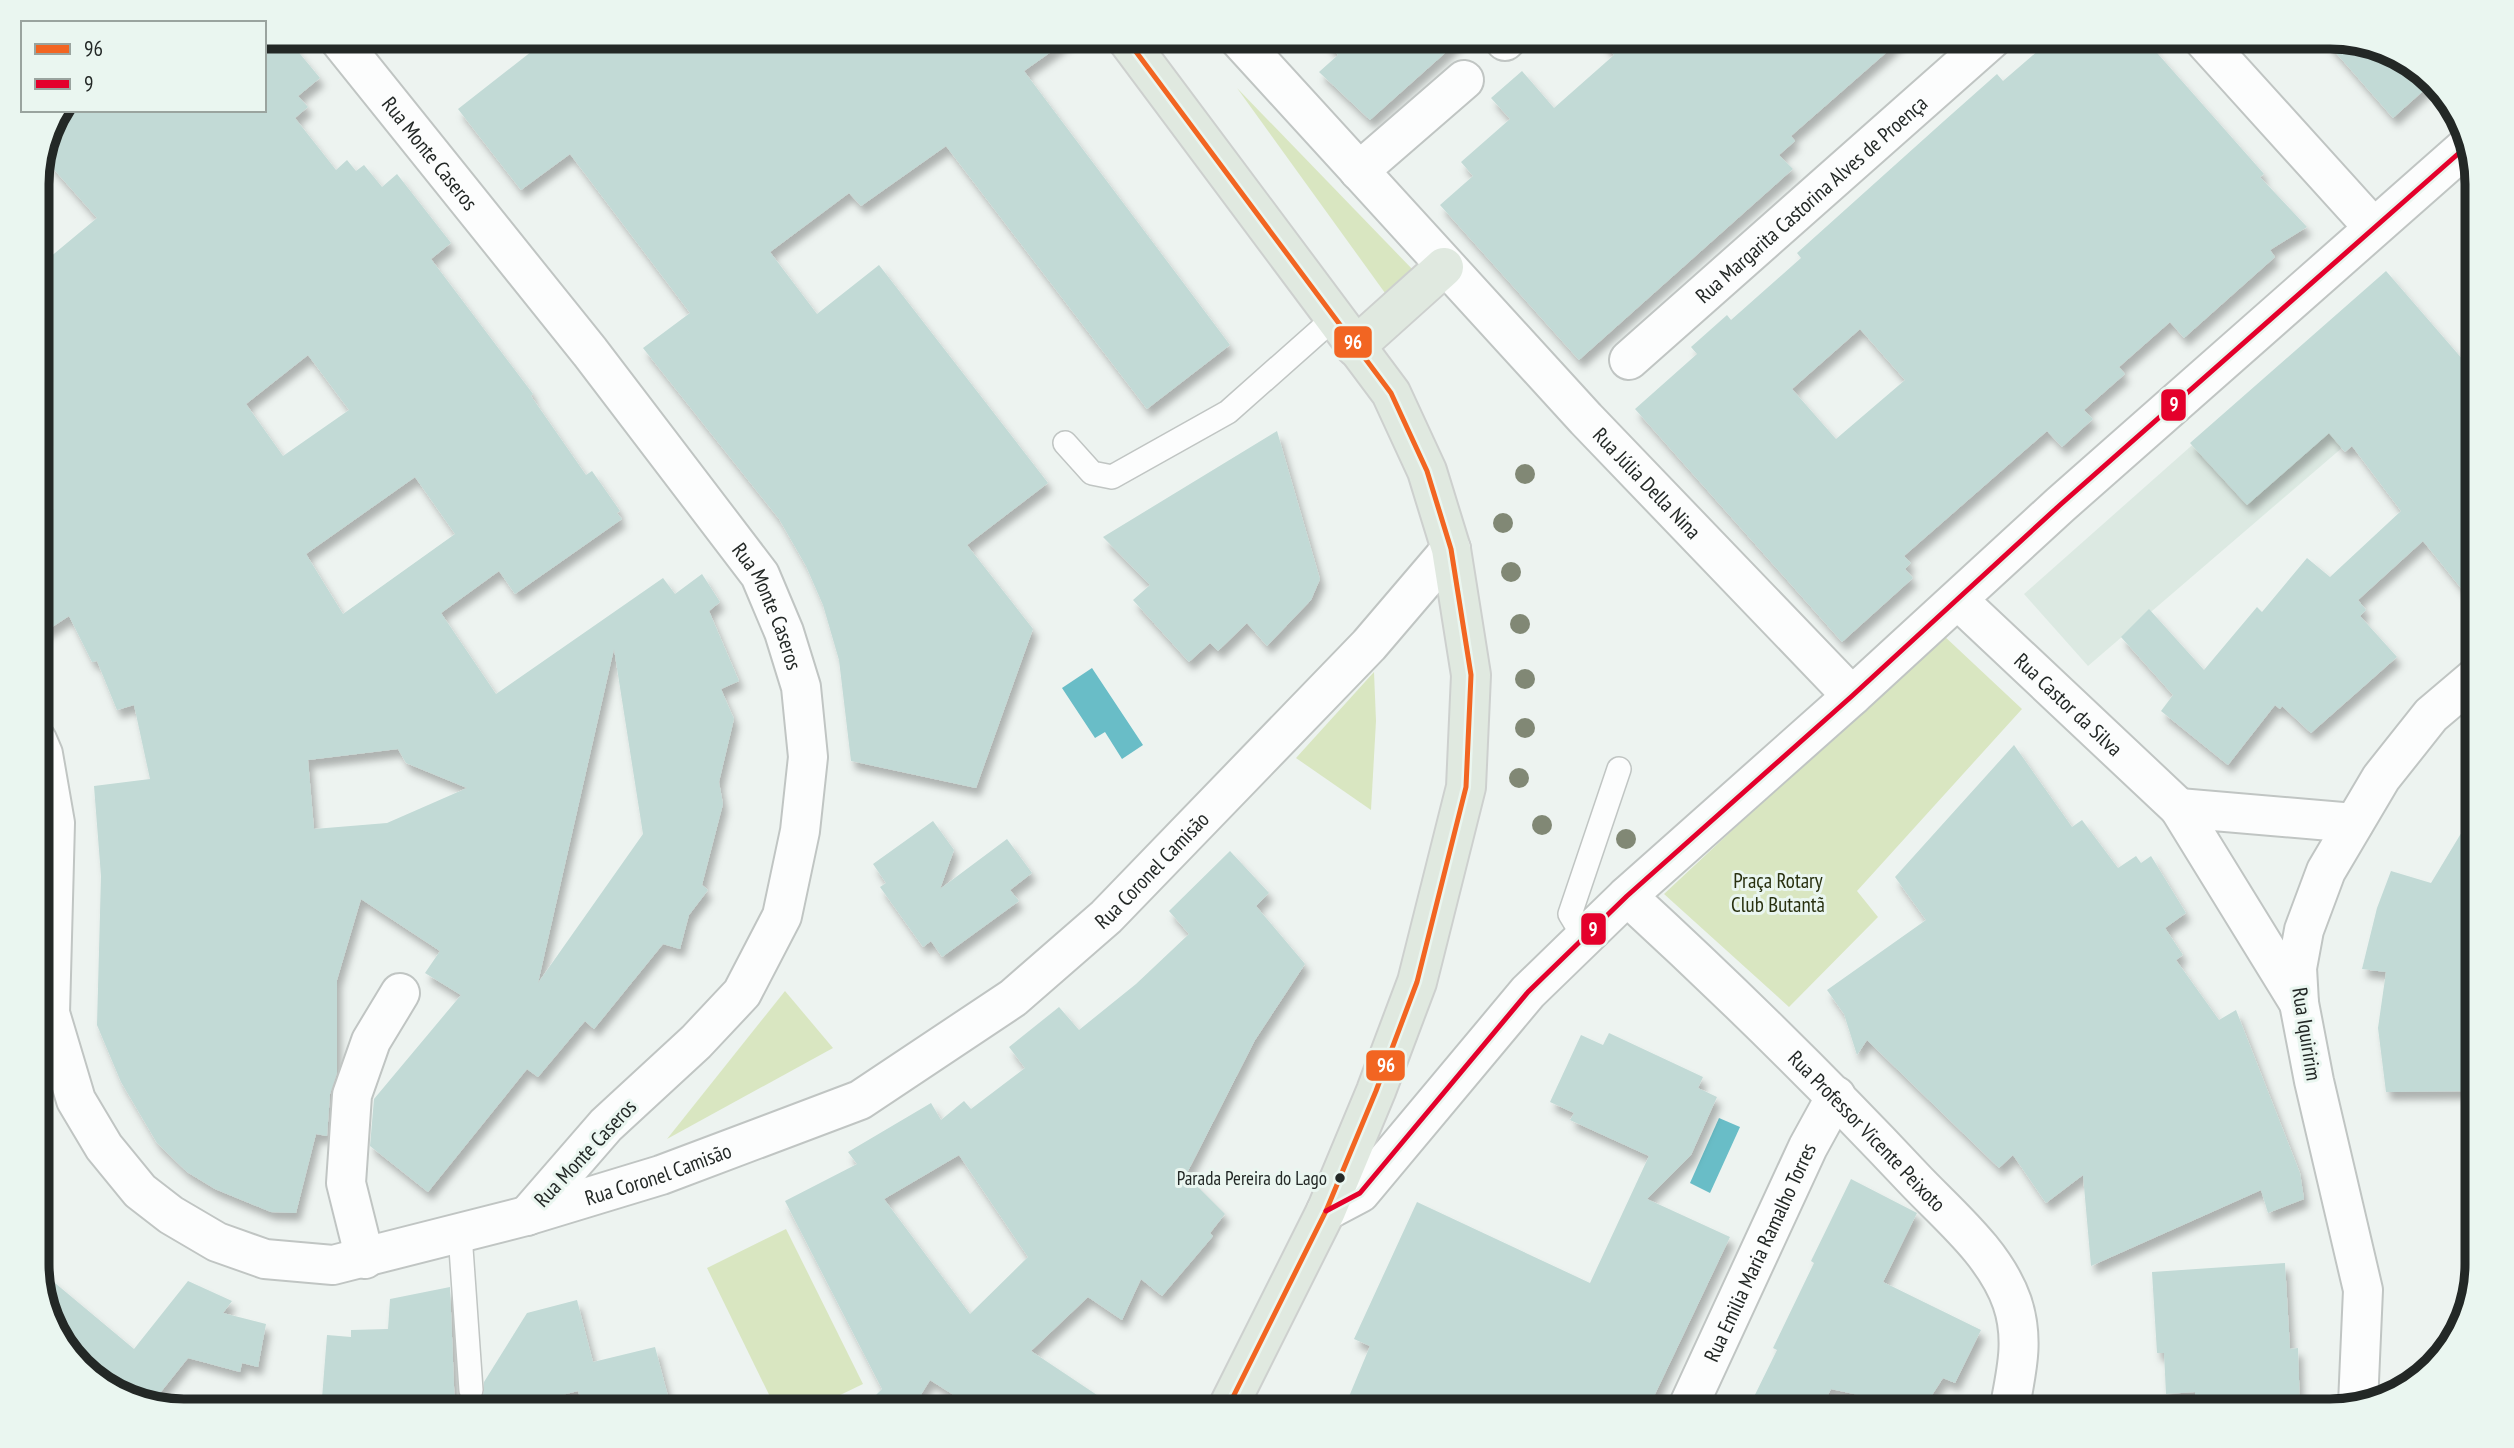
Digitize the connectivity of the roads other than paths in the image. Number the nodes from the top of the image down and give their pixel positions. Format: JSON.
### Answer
{"nodes":[{"id":1,"x":347,"y":49,"type":"edge"},
{"id":2,"x":1134,"y":49,"type":"edge"},
{"id":3,"x":1248,"y":49,"type":"edge"},
{"id":4,"x":1980,"y":49,"type":"edge"},
{"id":5,"x":2212,"y":49,"type":"edge"},
{"id":6,"x":1464,"y":80,"type":"dead end"},
{"id":7,"x":2460,"y":152,"type":"edge"},
{"id":8,"x":1359,"y":171,"type":"junction"},
{"id":9,"x":2373,"y":227,"type":"junction"},
{"id":10,"x":1444,"y":267,"type":"junction"},
{"id":11,"x":1345,"y":332,"type":"junction"},
{"id":12,"x":1629,"y":360,"type":"dead end"},
{"id":13,"x":1065,"y":443,"type":"dead end"},
{"id":14,"x":1451,"y":549,"type":"junction"},
{"id":15,"x":1958,"y":600,"type":"junction"},
{"id":16,"x":2465,"y":686,"type":"edge"},
{"id":17,"x":1852,"y":696,"type":"junction"},
{"id":18,"x":1619,"y":769,"type":"dead end"},
{"id":19,"x":49,"y":788,"type":"edge"},
{"id":20,"x":2179,"y":808,"type":"junction"},
{"id":21,"x":2354,"y":823,"type":"junction"},
{"id":22,"x":1628,"y":895,"type":"junction"},
{"id":23,"x":1584,"y":937,"type":"junction"},
{"id":24,"x":400,"y":993,"type":"dead end"},
{"id":25,"x":2299,"y":1003,"type":"junction"},
{"id":26,"x":1836,"y":1096,"type":"junction"},
{"id":27,"x":1326,"y":1211,"type":"junction"},
{"id":28,"x":526,"y":1216,"type":"junction"},
{"id":29,"x":460,"y":1234,"type":"junction"},
{"id":30,"x":365,"y":1259,"type":"junction"},
{"id":31,"x":471,"y":1390,"type":"dead end"},
{"id":32,"x":2358,"y":1396,"type":"edge"},
{"id":33,"x":1232,"y":1399,"type":"edge"},
{"id":34,"x":1692,"y":1399,"type":"edge"},
{"id":35,"x":2011,"y":1399,"type":"edge"}],
"edges":[{"from":1,"to":28,"type":"street","name":"Rua Monte Caseros"},
{"from":2,"to":11,"type":"main road"},
{"from":3,"to":8,"type":"street","name":"Rua Júlia Della Nina"},
{"from":4,"to":12,"type":"street","name":"Rua Margarita Castorina Alves de Proença"},
{"from":5,"to":9,"type":"street"},
{"from":6,"to":8,"type":"street"},
{"from":7,"to":9,"type":"street"},
{"from":8,"to":10,"type":"street","name":"Rua Júlia Della Nina"},
{"from":9,"to":15,"type":"street"},
{"from":10,"to":11,"type":"main road"},
{"from":10,"to":17,"type":"street","name":"Rua Júlia Della Nina"},
{"from":11,"to":13,"type":"lane"},
{"from":11,"to":14,"type":"main road"},
{"from":14,"to":27,"type":"main road"},
{"from":14,"to":28,"type":"street","name":"Rua Coronel Camisão"},
{"from":15,"to":17,"type":"street"},
{"from":15,"to":20,"type":"street","name":"Rua Castor da Silva"},
{"from":16,"to":21,"type":"street","name":"Rua Iquiririm"},
{"from":17,"to":22,"type":"street"},
{"from":18,"to":23,"type":"lane"},
{"from":19,"to":30,"type":"street","name":"Rua Coronel Camisão"},
{"from":20,"to":21,"type":"street"},
{"from":20,"to":25,"type":"street","name":"Rua Castor da Silva"},
{"from":21,"to":25,"type":"street","name":"Rua Iquiririm"},
{"from":22,"to":23,"type":"street"},
{"from":22,"to":26,"type":"street","name":"Rua Professor Vicente Peixoto"},
{"from":23,"to":27,"type":"street"},
{"from":24,"to":30,"type":"street"},
{"from":25,"to":32,"type":"street","name":"Rua Iquiririm"},
{"from":26,"to":34,"type":"street","name":"Rua Emilia Maria Ramalho Torres"},
{"from":26,"to":35,"type":"street","name":"Rua Professor Vicente Peixoto"},
{"from":27,"to":33,"type":"main road"},
{"from":28,"to":29,"type":"street","name":"Rua Coronel Camisão"},
{"from":29,"to":30,"type":"street","name":"Rua Coronel Camisão"},
{"from":29,"to":31,"type":"lane"}]}
